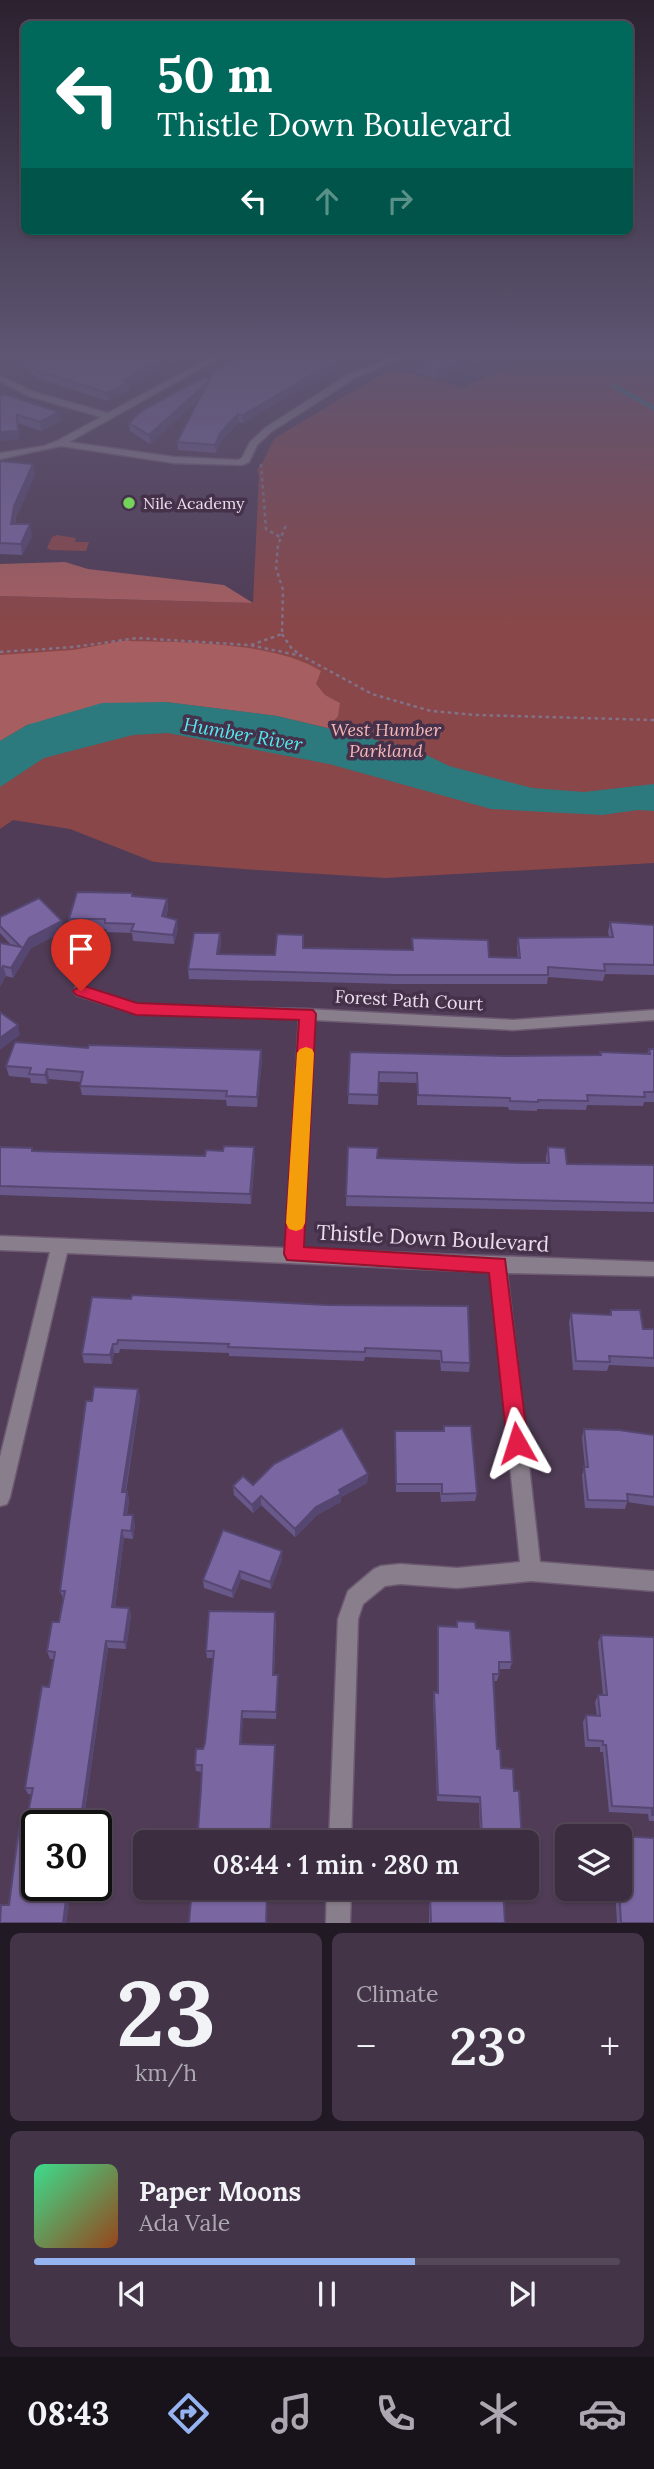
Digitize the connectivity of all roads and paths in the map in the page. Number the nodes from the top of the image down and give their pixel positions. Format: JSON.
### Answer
{"nodes":[{"id":1,"x":45,"y":448,"type":"edge"},
{"id":2,"x":92,"y":448,"type":"edge"},
{"id":3,"x":251,"y":448,"type":"edge"},
{"id":4,"x":0,"y":456,"type":"edge"},
{"id":5,"x":261,"y":464,"type":"dead end"},
{"id":6,"x":286,"y":525,"type":"dead end"},
{"id":7,"x":280,"y":537,"type":"junction"},
{"id":8,"x":282,"y":634,"type":"junction"},
{"id":9,"x":249,"y":645,"type":"junction"},
{"id":10,"x":0,"y":652,"type":"edge"},
{"id":11,"x":302,"y":656,"type":"junction"},
{"id":12,"x":654,"y":720,"type":"edge"},
{"id":13,"x":81,"y":991,"type":"dead end"},
{"id":14,"x":307,"y":1014,"type":"junction"},
{"id":15,"x":654,"y":1015,"type":"edge"},
{"id":16,"x":0,"y":1242,"type":"edge"},
{"id":17,"x":60,"y":1245,"type":"junction"},
{"id":18,"x":294,"y":1254,"type":"junction"},
{"id":19,"x":498,"y":1265,"type":"junction"},
{"id":20,"x":654,"y":1269,"type":"edge"},
{"id":21,"x":0,"y":1497,"type":"edge"},
{"id":22,"x":531,"y":1571,"type":"junction"},
{"id":23,"x":654,"y":1581,"type":"edge"},
{"id":24,"x":340,"y":1830,"type":"edge"},
{"id":25,"x":339,"y":1900,"type":"edge"},
{"id":26,"x":338,"y":1923,"type":"edge"}],
"edges":[{"from":1,"to":4,"type":"street"},
{"from":2,"to":3,"type":"street"},
{"from":5,"to":7,"type":"path"},
{"from":6,"to":7,"type":"path"},
{"from":7,"to":8,"type":"path"},
{"from":8,"to":9,"type":"path"},
{"from":8,"to":11,"type":"path"},
{"from":9,"to":10,"type":"path"},
{"from":9,"to":11,"type":"path"},
{"from":11,"to":12,"type":"path"},
{"from":13,"to":14,"type":"street","name":"Forest Path Court"},
{"from":14,"to":15,"type":"street","name":"Forest Path Court"},
{"from":14,"to":18,"type":"street"},
{"from":16,"to":17,"type":"street","name":"Thistle Down Boulevard"},
{"from":17,"to":18,"type":"street","name":"Thistle Down Boulevard"},
{"from":17,"to":21,"type":"street"},
{"from":18,"to":19,"type":"street","name":"Thistle Down Boulevard"},
{"from":19,"to":20,"type":"street","name":"Thistle Down Boulevard"},
{"from":19,"to":22,"type":"street"},
{"from":22,"to":23,"type":"street"},
{"from":22,"to":24,"type":"street"},
{"from":25,"to":26,"type":"street"}]}
